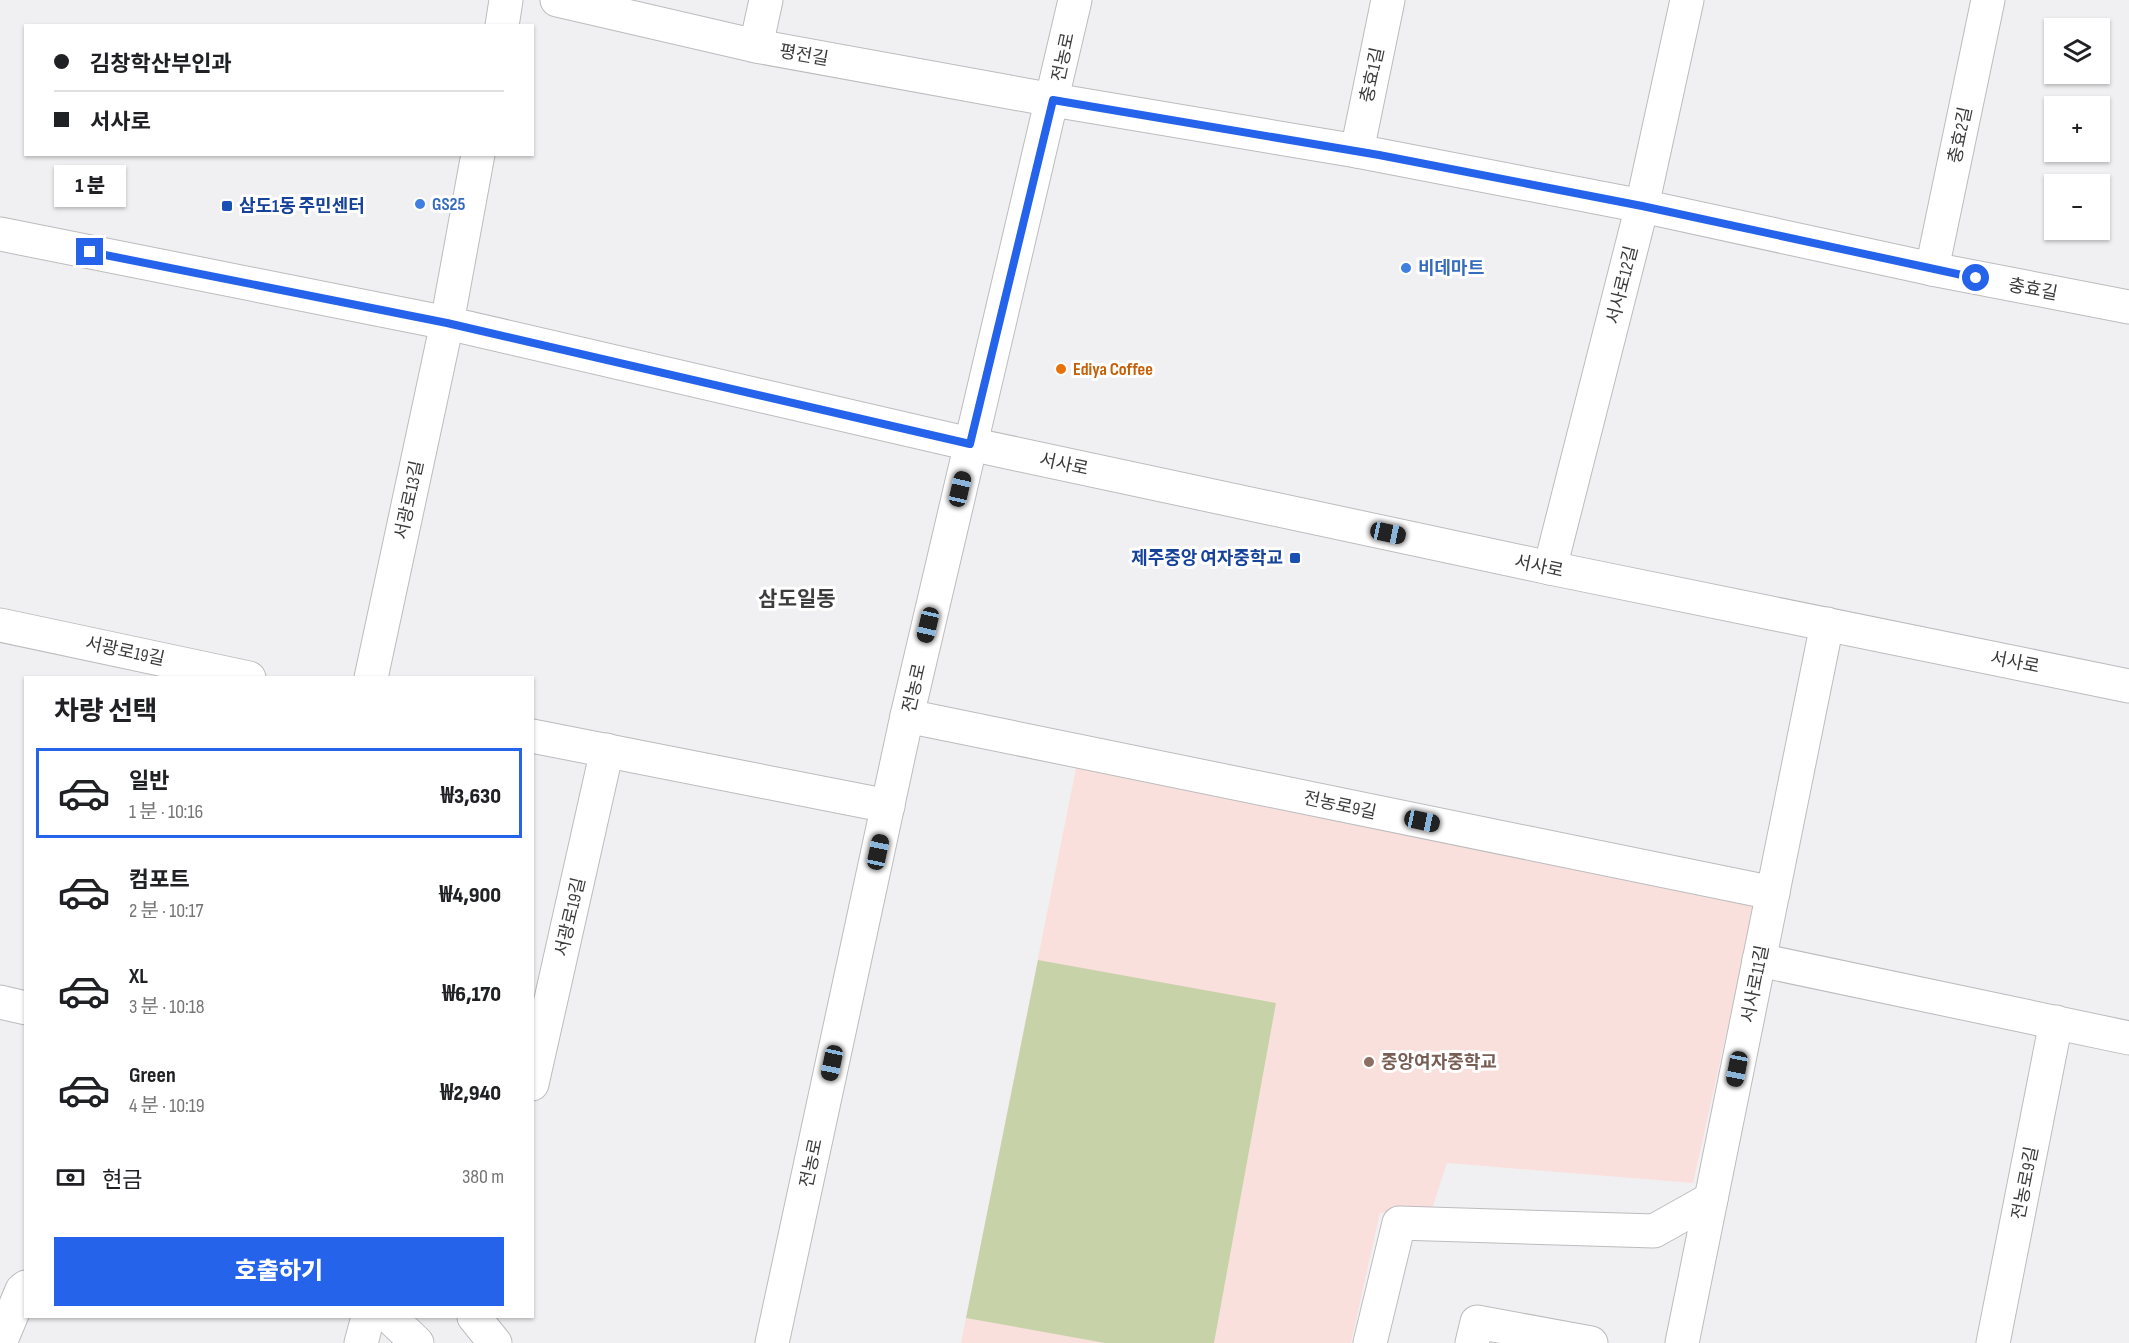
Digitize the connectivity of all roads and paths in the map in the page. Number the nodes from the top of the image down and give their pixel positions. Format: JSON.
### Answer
{"nodes":[{"id":1,"x":507,"y":0,"type":"edge"},
{"id":2,"x":557,"y":0,"type":"edge"},
{"id":3,"x":766,"y":0,"type":"edge"},
{"id":4,"x":1075,"y":0,"type":"edge"},
{"id":5,"x":1388,"y":0,"type":"edge"},
{"id":6,"x":1687,"y":0,"type":"edge"},
{"id":7,"x":1988,"y":0,"type":"edge"},
{"id":8,"x":502,"y":24,"type":"edge"},
{"id":9,"x":756,"y":46,"type":"junction"},
{"id":10,"x":1053,"y":100,"type":"junction"},
{"id":11,"x":1357,"y":151,"type":"junction"},
{"id":12,"x":478,"y":156,"type":"edge"},
{"id":13,"x":1642,"y":206,"type":"junction"},
{"id":14,"x":0,"y":234,"type":"edge"},
{"id":15,"x":1932,"y":269,"type":"junction"},
{"id":16,"x":2129,"y":307,"type":"edge"},
{"id":17,"x":447,"y":323,"type":"junction"},
{"id":18,"x":970,"y":444,"type":"junction"},
{"id":19,"x":1550,"y":568,"type":"junction"},
{"id":20,"x":1827,"y":624,"type":"junction"},
{"id":21,"x":0,"y":625,"type":"edge"},
{"id":22,"x":240,"y":676,"type":"edge"},
{"id":23,"x":370,"y":676,"type":"edge"},
{"id":24,"x":2129,"y":686,"type":"edge"},
{"id":25,"x":908,"y":716,"type":"junction"},
{"id":26,"x":534,"y":736,"type":"edge"},
{"id":27,"x":607,"y":750,"type":"junction"},
{"id":28,"x":888,"y":806,"type":"junction"},
{"id":29,"x":1773,"y":893,"type":"junction"},
{"id":30,"x":1759,"y":960,"type":"junction"},
{"id":31,"x":0,"y":1002,"type":"edge"},
{"id":32,"x":24,"y":1008,"type":"edge"},
{"id":33,"x":2056,"y":1022,"type":"junction"},
{"id":34,"x":2129,"y":1038,"type":"edge"},
{"id":35,"x":534,"y":1075,"type":"edge"},
{"id":36,"x":1711,"y":1199,"type":"junction"},
{"id":37,"x":24,"y":1288,"type":"edge"},
{"id":38,"x":368,"y":1318,"type":"edge"},
{"id":39,"x":391,"y":1318,"type":"edge"},
{"id":40,"x":0,"y":1342,"type":"edge"},
{"id":41,"x":361,"y":1343,"type":"edge"},
{"id":42,"x":417,"y":1343,"type":"edge"},
{"id":43,"x":772,"y":1343,"type":"edge"},
{"id":44,"x":1370,"y":1343,"type":"edge"},
{"id":45,"x":1472,"y":1343,"type":"edge"},
{"id":46,"x":1591,"y":1343,"type":"edge"},
{"id":47,"x":1682,"y":1343,"type":"edge"},
{"id":48,"x":1993,"y":1343,"type":"edge"}],
"edges":[{"from":1,"to":8,"type":"street"},
{"from":2,"to":9,"type":"street","name":"평전길"},
{"from":3,"to":9,"type":"street"},
{"from":4,"to":10,"type":"street","name":"전농로"},
{"from":5,"to":11,"type":"street","name":"충효1길"},
{"from":6,"to":13,"type":"street","name":"서사로12길"},
{"from":7,"to":15,"type":"street","name":"충효2길"},
{"from":9,"to":10,"type":"street","name":"평전길"},
{"from":10,"to":11,"type":"street","name":"충효길"},
{"from":10,"to":18,"type":"street","name":"전농로"},
{"from":11,"to":13,"type":"street","name":"충효길"},
{"from":12,"to":17,"type":"street","name":"서광로13길"},
{"from":13,"to":15,"type":"street","name":"충효길"},
{"from":13,"to":19,"type":"street","name":"서사로12길"},
{"from":14,"to":17,"type":"street","name":"서사로"},
{"from":15,"to":16,"type":"street","name":"충효길"},
{"from":17,"to":18,"type":"street","name":"서사로"},
{"from":17,"to":23,"type":"street","name":"서광로13길"},
{"from":18,"to":19,"type":"street","name":"서사로"},
{"from":18,"to":25,"type":"street","name":"전농로"},
{"from":19,"to":20,"type":"street","name":"서사로"},
{"from":20,"to":24,"type":"street","name":"서사로"},
{"from":20,"to":29,"type":"street","name":"서사로11길"},
{"from":21,"to":22,"type":"street","name":"서광로19길"},
{"from":25,"to":28,"type":"street","name":"전농로"},
{"from":25,"to":29,"type":"street","name":"전농로9길"},
{"from":26,"to":27,"type":"street"},
{"from":27,"to":28,"type":"street"},
{"from":27,"to":35,"type":"street","name":"서광로19길"},
{"from":28,"to":43,"type":"street","name":"전농로"},
{"from":29,"to":30,"type":"street","name":"서사로11길"},
{"from":30,"to":33,"type":"street"},
{"from":30,"to":36,"type":"street","name":"서사로11길"},
{"from":31,"to":32,"type":"street"},
{"from":33,"to":34,"type":"street"},
{"from":33,"to":48,"type":"street","name":"전농로9길"},
{"from":36,"to":44,"type":"street"},
{"from":36,"to":47,"type":"street","name":"서사로11길"},
{"from":37,"to":40,"type":"street"},
{"from":38,"to":41,"type":"street"},
{"from":39,"to":42,"type":"street"},
{"from":45,"to":46,"type":"street"}]}
